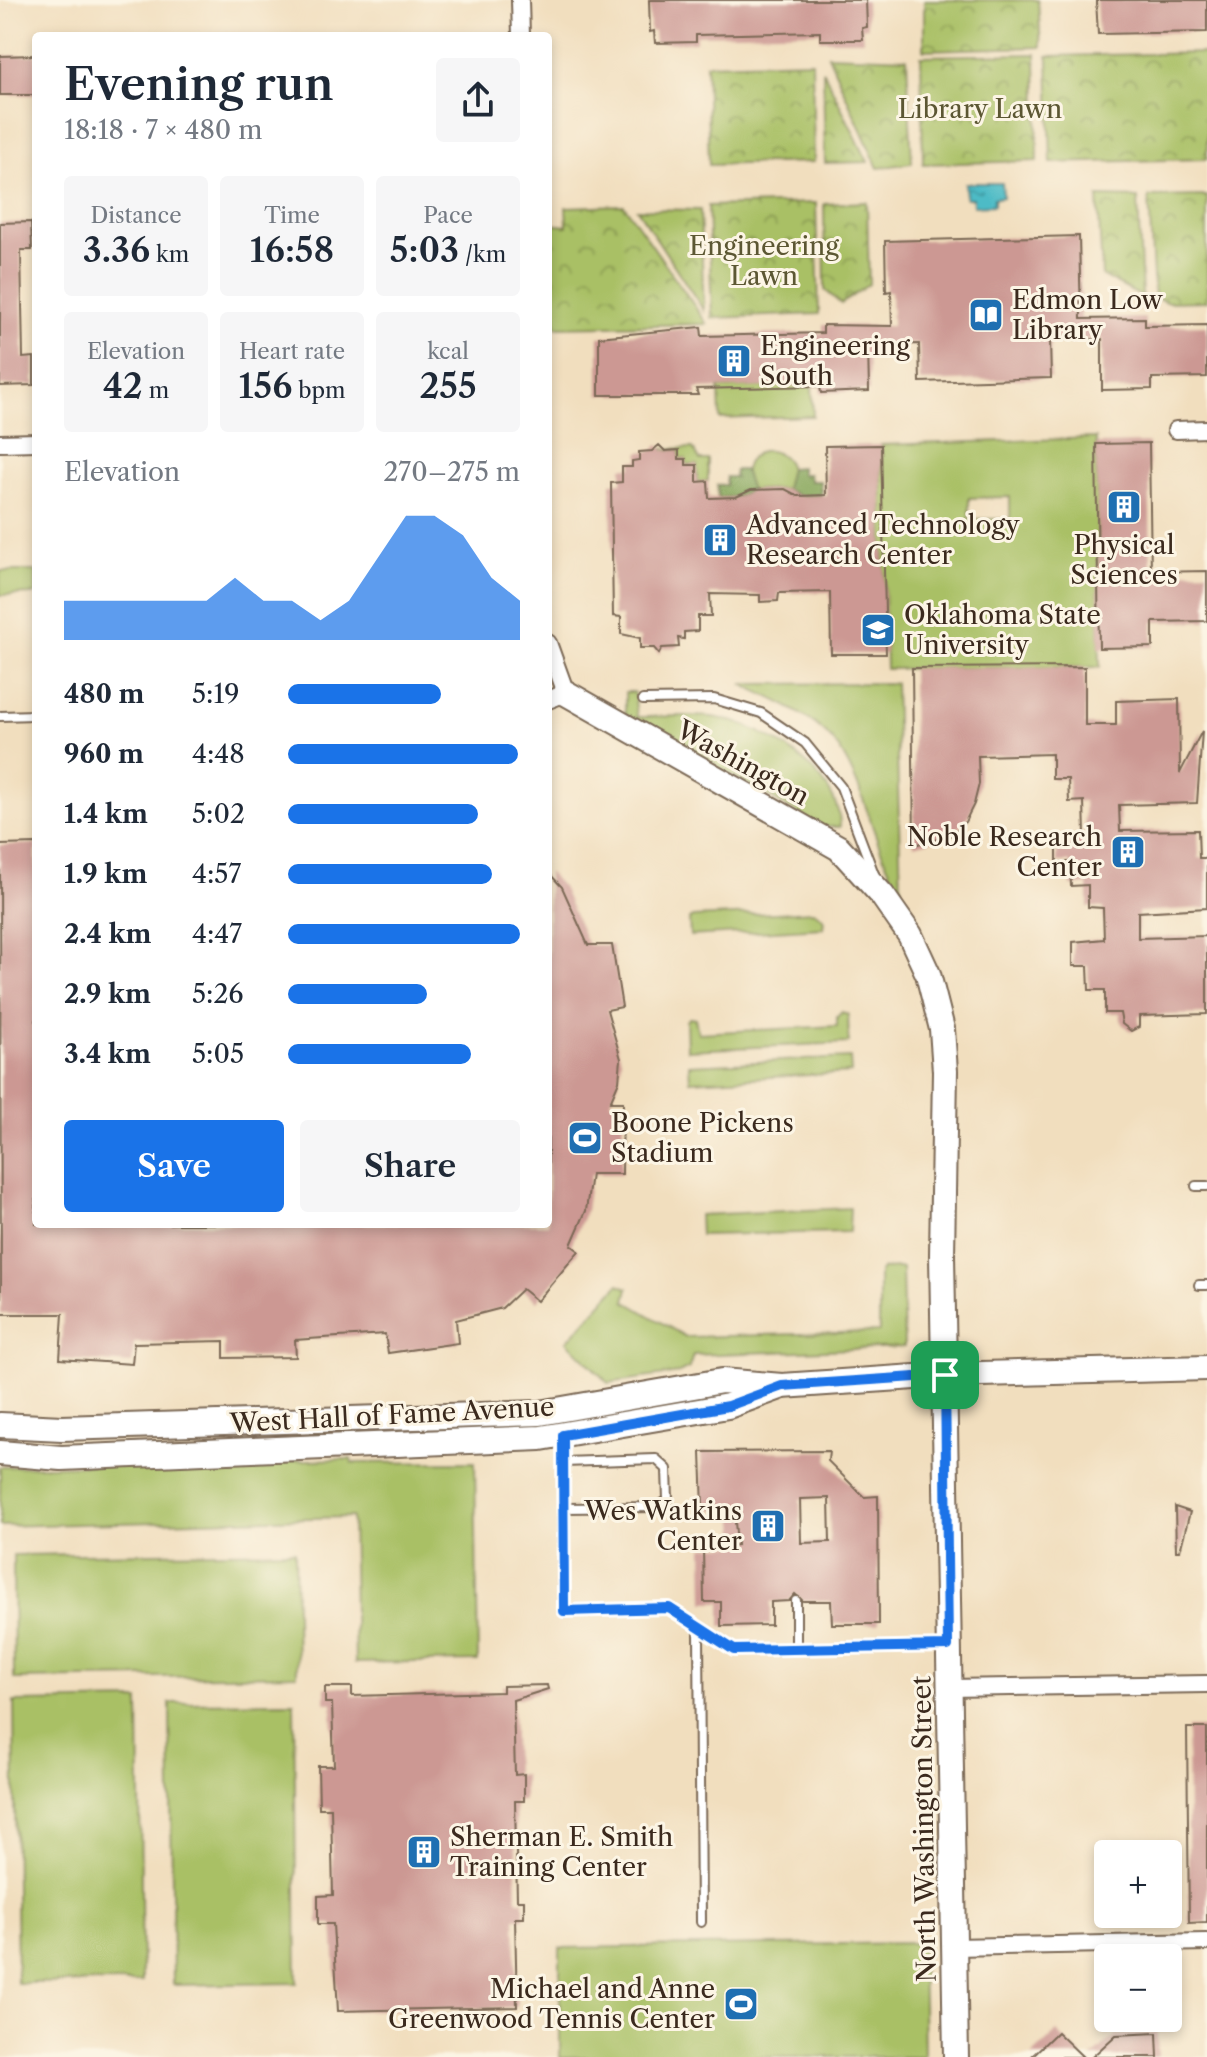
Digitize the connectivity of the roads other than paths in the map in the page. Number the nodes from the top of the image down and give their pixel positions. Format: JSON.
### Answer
{"nodes":[{"id":1,"x":520,"y":0,"type":"edge"},
{"id":2,"x":521,"y":32,"type":"edge"},
{"id":3,"x":1207,"y":429,"type":"edge"},
{"id":4,"x":1176,"y":430,"type":"dead end"},
{"id":5,"x":32,"y":442,"type":"edge"},
{"id":6,"x":0,"y":443,"type":"edge"},
{"id":7,"x":552,"y":667,"type":"edge"},
{"id":8,"x":557,"y":696,"type":"edge"},
{"id":9,"x":643,"y":700,"type":"dead end"},
{"id":10,"x":32,"y":715,"type":"edge"},
{"id":11,"x":0,"y":716,"type":"edge"},
{"id":12,"x":882,"y":895,"type":"junction"},
{"id":13,"x":1196,"y":1186,"type":"dead end"},
{"id":14,"x":1207,"y":1186,"type":"edge"},
{"id":15,"x":1207,"y":1368,"type":"edge"},
{"id":16,"x":945,"y":1375,"type":"junction"},
{"id":17,"x":782,"y":1386,"type":"junction"},
{"id":18,"x":0,"y":1425,"type":"edge"},
{"id":19,"x":563,"y":1435,"type":"junction"},
{"id":20,"x":0,"y":1453,"type":"edge"},
{"id":21,"x":563,"y":1462,"type":"junction"},
{"id":22,"x":563,"y":1508,"type":"junction"},
{"id":23,"x":796,"y":1601,"type":"dead end"},
{"id":24,"x":699,"y":1629,"type":"junction"},
{"id":25,"x":948,"y":1646,"type":"junction"},
{"id":26,"x":796,"y":1649,"type":"junction"},
{"id":27,"x":1207,"y":1684,"type":"edge"},
{"id":28,"x":949,"y":1688,"type":"junction"},
{"id":29,"x":701,"y":1922,"type":"dead end"},
{"id":30,"x":1207,"y":1942,"type":"edge"},
{"id":31,"x":954,"y":1947,"type":"junction"},
{"id":32,"x":956,"y":2057,"type":"edge"}],
"edges":[{"from":1,"to":2,"type":"street"},
{"from":3,"to":4,"type":"street"},
{"from":5,"to":6,"type":"street"},
{"from":7,"to":8,"type":"street"},
{"from":8,"to":12,"type":"main road","name":"Washington"},
{"from":9,"to":12,"type":"lane"},
{"from":10,"to":11,"type":"lane"},
{"from":12,"to":16,"type":"main road","name":"North Washington Street"},
{"from":13,"to":14,"type":"lane"},
{"from":15,"to":16,"type":"main road","name":"West Hall of Fame Avenue"},
{"from":16,"to":17,"type":"main road","name":"West Hall of Fame Avenue"},
{"from":16,"to":25,"type":"main road","name":"North Washington Street"},
{"from":17,"to":18,"type":"main road","name":"West Hall of Fame Avenue"},
{"from":17,"to":19,"type":"main road","name":"West Hall of Fame Avenue"},
{"from":19,"to":20,"type":"main road","name":"West Hall of Fame Avenue"},
{"from":19,"to":21,"type":"lane"},
{"from":21,"to":22,"type":"lane"},
{"from":21,"to":22,"type":"lane"},
{"from":22,"to":24,"type":"lane"},
{"from":23,"to":26,"type":"lane"},
{"from":24,"to":26,"type":"lane"},
{"from":24,"to":29,"type":"lane"},
{"from":25,"to":26,"type":"lane"},
{"from":25,"to":28,"type":"main road","name":"North Washington Street"},
{"from":27,"to":28,"type":"street"},
{"from":28,"to":31,"type":"main road","name":"North Washington Street"},
{"from":30,"to":31,"type":"street"},
{"from":31,"to":32,"type":"main road","name":"North Washington Street"}]}
